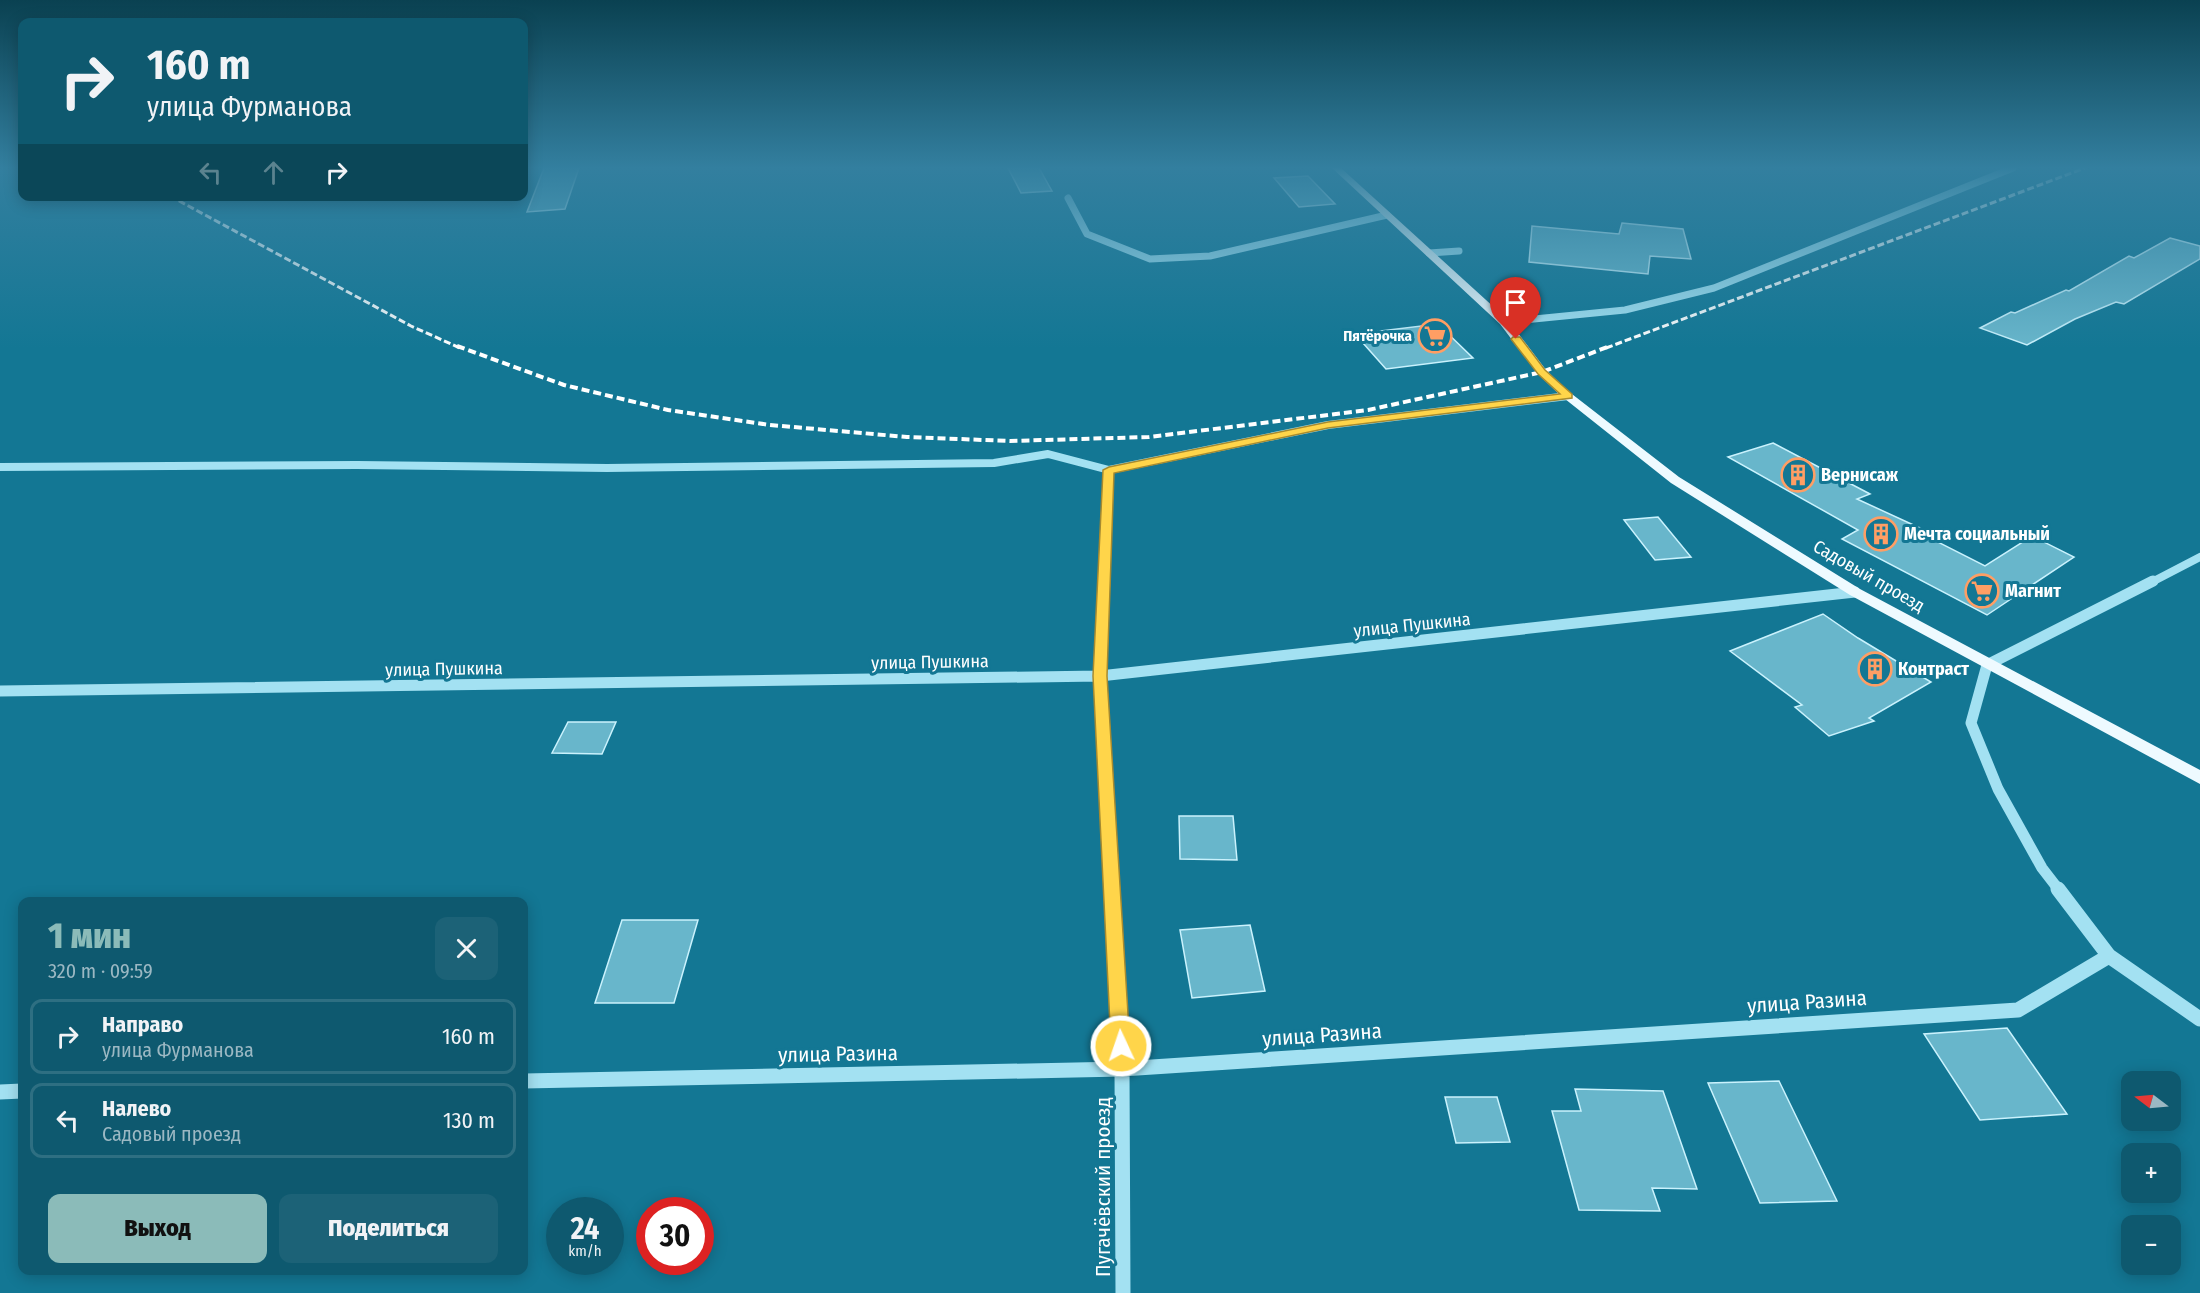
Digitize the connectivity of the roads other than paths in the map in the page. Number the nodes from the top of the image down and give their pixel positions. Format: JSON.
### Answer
{"nodes":[{"id":1,"x":1084,"y":228,"type":"edge"},
{"id":2,"x":1329,"y":228,"type":"edge"},
{"id":3,"x":1402,"y":228,"type":"edge"},
{"id":4,"x":1863,"y":228,"type":"edge"},
{"id":5,"x":1459,"y":251,"type":"dead end"},
{"id":6,"x":1429,"y":253,"type":"junction"},
{"id":7,"x":1504,"y":322,"type":"junction"},
{"id":8,"x":1568,"y":396,"type":"junction"},
{"id":9,"x":0,"y":467,"type":"edge"},
{"id":10,"x":1109,"y":470,"type":"junction"},
{"id":11,"x":2200,"y":557,"type":"edge"},
{"id":12,"x":1855,"y":592,"type":"junction"},
{"id":13,"x":1987,"y":664,"type":"junction"},
{"id":14,"x":1100,"y":676,"type":"junction"},
{"id":15,"x":0,"y":691,"type":"edge"},
{"id":16,"x":2200,"y":778,"type":"edge"},
{"id":17,"x":2109,"y":956,"type":"junction"},
{"id":18,"x":2200,"y":1019,"type":"edge"},
{"id":19,"x":1122,"y":1069,"type":"junction"},
{"id":20,"x":528,"y":1081,"type":"edge"},
{"id":21,"x":18,"y":1091,"type":"edge"},
{"id":22,"x":0,"y":1092,"type":"edge"},
{"id":23,"x":1123,"y":1293,"type":"edge"}],
"edges":[{"from":1,"to":2,"type":"street"},
{"from":3,"to":6,"type":"main road","name":"Садовый проезд"},
{"from":4,"to":7,"type":"street"},
{"from":5,"to":6,"type":"street"},
{"from":6,"to":7,"type":"main road","name":"Садовый проезд"},
{"from":7,"to":8,"type":"main road","name":"Садовый проезд"},
{"from":8,"to":10,"type":"street"},
{"from":8,"to":12,"type":"main road","name":"Садовый проезд"},
{"from":9,"to":10,"type":"street"},
{"from":10,"to":14,"type":"street","name":"Пугачёвский проезд"},
{"from":11,"to":13,"type":"street"},
{"from":12,"to":13,"type":"main road","name":"Садовый проезд"},
{"from":12,"to":14,"type":"street","name":"улица Пушкина"},
{"from":13,"to":16,"type":"main road","name":"Садовый проезд"},
{"from":13,"to":17,"type":"street"},
{"from":14,"to":15,"type":"street","name":"улица Пушкина"},
{"from":14,"to":19,"type":"street","name":"Пугачёвский проезд"},
{"from":17,"to":18,"type":"street"},
{"from":17,"to":19,"type":"street","name":"улица Разина"},
{"from":19,"to":20,"type":"street","name":"улица Разина"},
{"from":19,"to":23,"type":"street","name":"Пугачёвский проезд"},
{"from":21,"to":22,"type":"street"}]}
